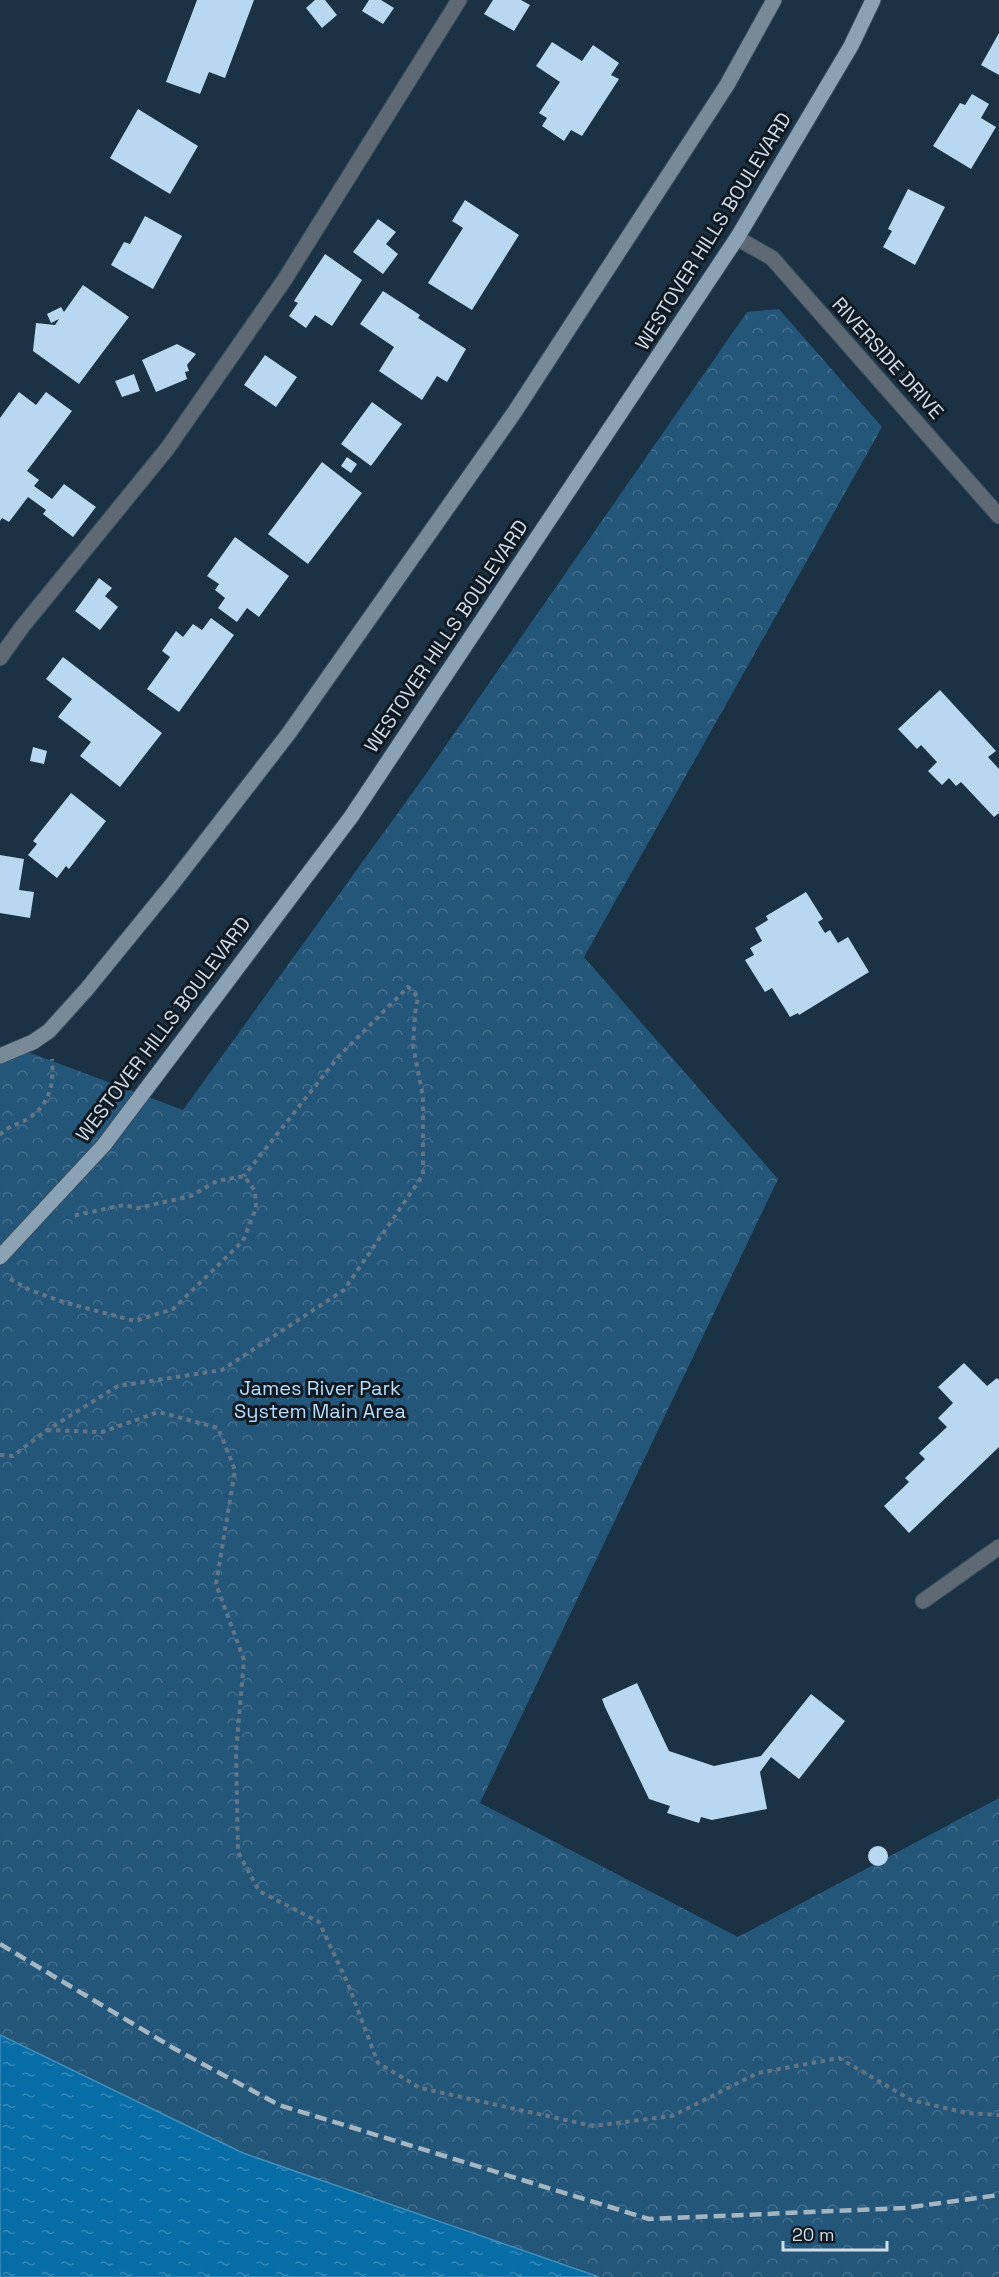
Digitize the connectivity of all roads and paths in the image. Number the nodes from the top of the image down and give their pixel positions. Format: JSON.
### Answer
{"nodes":[{"id":1,"x":459,"y":0,"type":"edge"},
{"id":2,"x":774,"y":0,"type":"edge"},
{"id":3,"x":873,"y":0,"type":"edge"},
{"id":4,"x":737,"y":238,"type":"junction"},
{"id":5,"x":999,"y":516,"type":"edge"},
{"id":6,"x":0,"y":658,"type":"edge"},
{"id":7,"x":49,"y":1031,"type":"junction"},
{"id":8,"x":0,"y":1056,"type":"edge"},
{"id":9,"x":0,"y":1135,"type":"edge"},
{"id":10,"x":244,"y":1176,"type":"junction"},
{"id":11,"x":72,"y":1216,"type":"dead end"},
{"id":12,"x":0,"y":1257,"type":"edge"},
{"id":13,"x":10,"y":1278,"type":"dead end"},
{"id":14,"x":46,"y":1430,"type":"junction"},
{"id":15,"x":0,"y":1455,"type":"edge"},
{"id":16,"x":999,"y":1547,"type":"edge"},
{"id":17,"x":923,"y":1601,"type":"dead end"},
{"id":18,"x":999,"y":2115,"type":"edge"}],
"edges":[{"from":1,"to":6,"type":"street"},
{"from":2,"to":7,"type":"street"},
{"from":3,"to":4,"type":"main road","name":"WESTOVER HILLS BOULEVARD"},
{"from":4,"to":5,"type":"street","name":"RIVERSIDE DRIVE"},
{"from":4,"to":12,"type":"main road","name":"WESTOVER HILLS BOULEVARD"},
{"from":7,"to":8,"type":"street"},
{"from":7,"to":9,"type":"path"},
{"from":10,"to":11,"type":"path"},
{"from":10,"to":13,"type":"path"},
{"from":10,"to":14,"type":"path"},
{"from":14,"to":15,"type":"path"},
{"from":14,"to":18,"type":"path"},
{"from":16,"to":17,"type":"street"}]}
